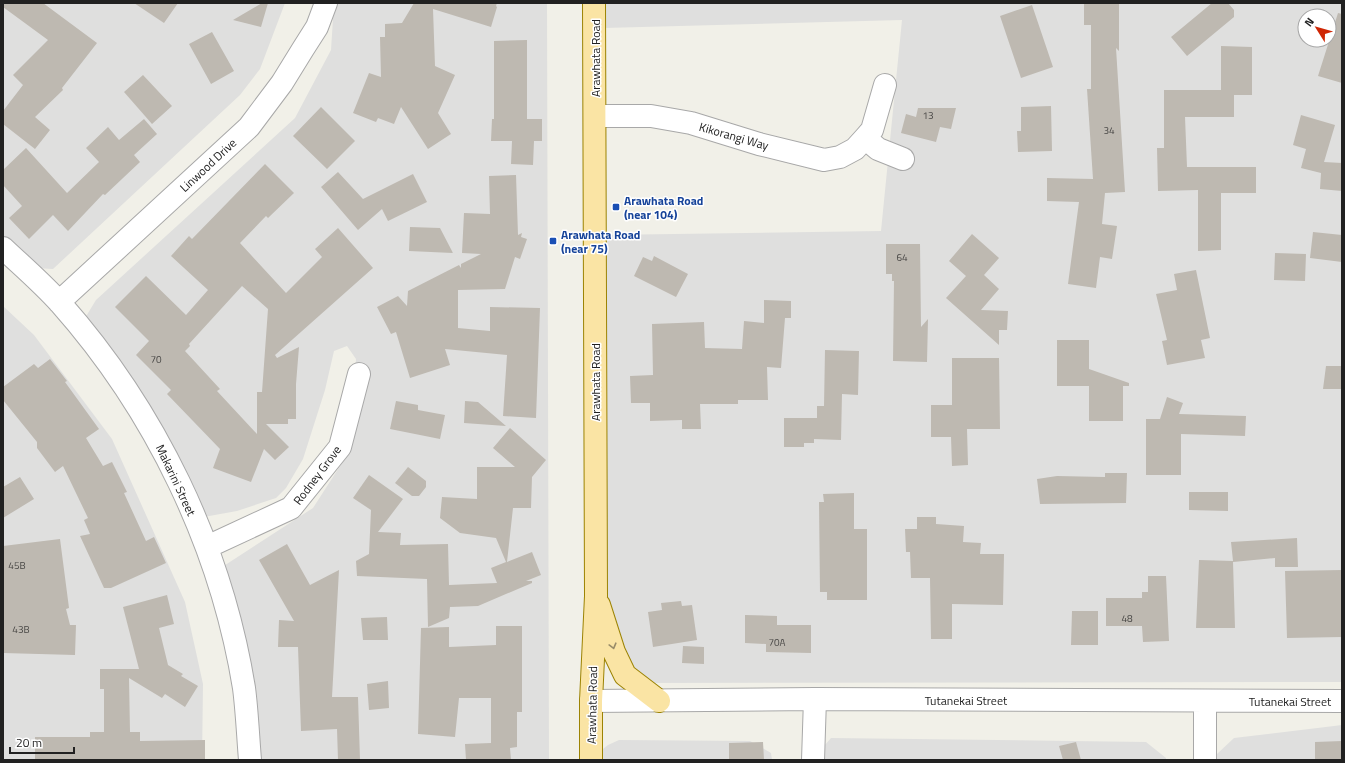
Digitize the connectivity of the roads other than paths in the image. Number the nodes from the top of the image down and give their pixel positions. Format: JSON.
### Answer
{"nodes":[{"id":1,"x":326,"y":3,"type":"edge"},
{"id":2,"x":594,"y":3,"type":"edge"},
{"id":3,"x":885,"y":85,"type":"dead end"},
{"id":4,"x":595,"y":116,"type":"junction"},
{"id":5,"x":865,"y":138,"type":"junction"},
{"id":6,"x":903,"y":159,"type":"dead end"},
{"id":7,"x":3,"y":248,"type":"edge"},
{"id":8,"x":59,"y":302,"type":"junction"},
{"id":9,"x":359,"y":374,"type":"dead end"},
{"id":10,"x":207,"y":547,"type":"junction"},
{"id":11,"x":596,"y":596,"type":"junction"},
{"id":12,"x":815,"y":699,"type":"junction"},
{"id":13,"x":658,"y":700,"type":"junction"},
{"id":14,"x":591,"y":701,"type":"junction"},
{"id":15,"x":1342,"y":701,"type":"edge"},
{"id":16,"x":1205,"y":702,"type":"junction"},
{"id":17,"x":250,"y":760,"type":"edge"},
{"id":18,"x":591,"y":760,"type":"edge"},
{"id":19,"x":813,"y":760,"type":"edge"},
{"id":20,"x":1205,"y":760,"type":"edge"}],
"edges":[{"from":1,"to":8,"type":"street","name":"Linwood Drive"},
{"from":2,"to":4,"type":"main road","name":"Arawhata Road"},
{"from":3,"to":5,"type":"street","name":"Kikorangi Way"},
{"from":4,"to":5,"type":"street","name":"Kikorangi Way"},
{"from":4,"to":11,"type":"main road","name":"Arawhata Road"},
{"from":5,"to":6,"type":"street"},
{"from":7,"to":8,"type":"street","name":"Makarini Street"},
{"from":8,"to":10,"type":"street","name":"Makarini Street"},
{"from":9,"to":10,"type":"street","name":"Rodney Grove"},
{"from":10,"to":17,"type":"street","name":"Makarini Street"},
{"from":11,"to":13,"type":"main road","one_way":true},
{"from":11,"to":14,"type":"main road","name":"Arawhata Road"},
{"from":12,"to":13,"type":"street","name":"Tutanekai Street"},
{"from":12,"to":16,"type":"street","name":"Tutanekai Street"},
{"from":12,"to":19,"type":"street"},
{"from":13,"to":14,"type":"street","name":"Tutanekai Street"},
{"from":14,"to":18,"type":"main road","name":"Arawhata Road"},
{"from":15,"to":16,"type":"street","name":"Tutanekai Street"},
{"from":16,"to":20,"type":"street"}]}
